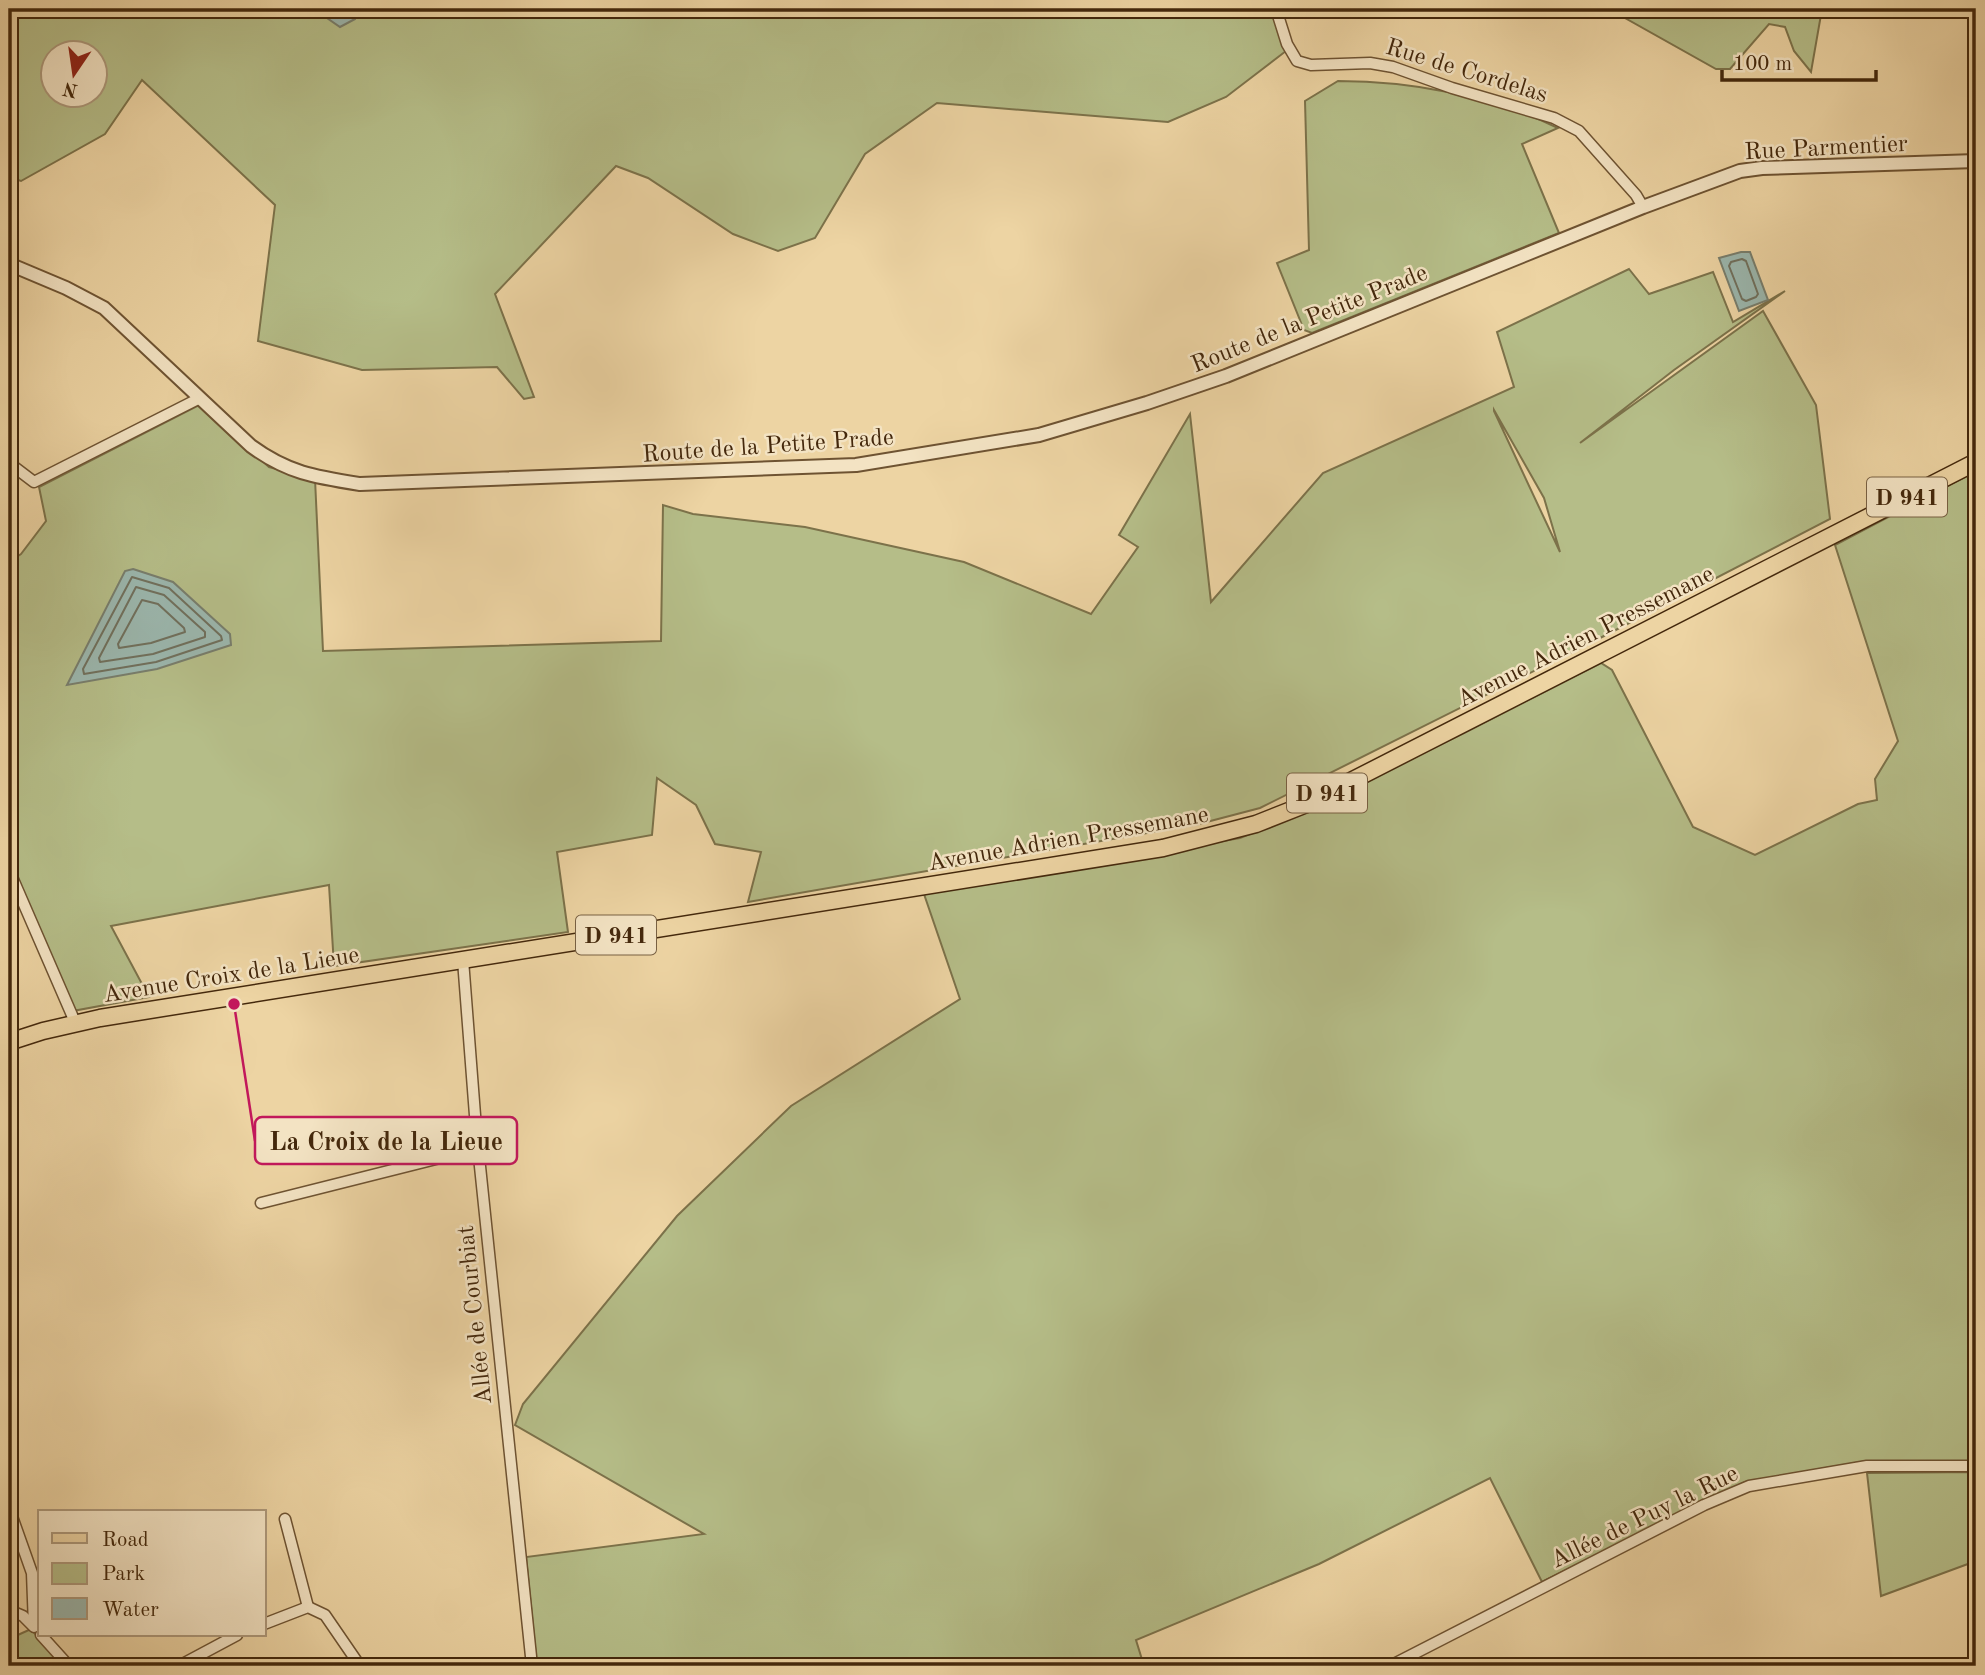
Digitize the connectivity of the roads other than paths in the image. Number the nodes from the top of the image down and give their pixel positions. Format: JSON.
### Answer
{"nodes":[{"id":1,"x":1276,"y":9,"type":"edge"},
{"id":2,"x":1976,"y":162,"type":"edge"},
{"id":3,"x":1643,"y":207,"type":"junction"},
{"id":4,"x":9,"y":264,"type":"edge"},
{"id":5,"x":200,"y":398,"type":"junction"},
{"id":6,"x":1976,"y":461,"type":"edge"},
{"id":7,"x":9,"y":463,"type":"edge"},
{"id":8,"x":9,"y":870,"type":"edge"},
{"id":9,"x":463,"y":960,"type":"junction"},
{"id":10,"x":75,"y":1022,"type":"junction"},
{"id":11,"x":9,"y":1042,"type":"edge"},
{"id":12,"x":476,"y":1128,"type":"junction"},
{"id":13,"x":261,"y":1203,"type":"dead end"},
{"id":14,"x":1976,"y":1466,"type":"edge"},
{"id":15,"x":9,"y":1508,"type":"edge"},
{"id":16,"x":285,"y":1519,"type":"dead end"},
{"id":17,"x":308,"y":1607,"type":"junction"},
{"id":18,"x":9,"y":1610,"type":"edge"},
{"id":19,"x":266,"y":1623,"type":"edge"},
{"id":20,"x":38,"y":1631,"type":"edge"},
{"id":21,"x":42,"y":1636,"type":"edge"},
{"id":22,"x":235,"y":1636,"type":"edge"},
{"id":23,"x":69,"y":1666,"type":"edge"},
{"id":24,"x":179,"y":1666,"type":"edge"},
{"id":25,"x":360,"y":1666,"type":"edge"},
{"id":26,"x":532,"y":1666,"type":"edge"},
{"id":27,"x":1390,"y":1666,"type":"edge"}],
"edges":[{"from":1,"to":3,"type":"street","name":"Rue de Cordelas"},
{"from":2,"to":3,"type":"street","name":"Rue Parmentier"},
{"from":3,"to":5,"type":"street","name":"Route de la Petite Prade"},
{"from":4,"to":5,"type":"street","name":"Route de la Petite Prade"},
{"from":5,"to":7,"type":"street"},
{"from":6,"to":9,"type":"main road","name":"Avenue Adrien Pressemane","number":"D 941"},
{"from":8,"to":10,"type":"street"},
{"from":9,"to":10,"type":"main road","name":"Avenue Croix de la Lieue","number":"D 941"},
{"from":9,"to":12,"type":"street","name":"Allée de Courbiat"},
{"from":10,"to":11,"type":"main road","name":"Avenue Croix de la Lieue","number":"D 941"},
{"from":12,"to":13,"type":"street"},
{"from":12,"to":26,"type":"street","name":"Allée de Courbiat"},
{"from":14,"to":27,"type":"street","name":"Allée de Puy la Rue"},
{"from":15,"to":20,"type":"street"},
{"from":16,"to":17,"type":"street"},
{"from":17,"to":19,"type":"street"},
{"from":17,"to":25,"type":"street"},
{"from":18,"to":20,"type":"street"},
{"from":21,"to":23,"type":"street"},
{"from":22,"to":24,"type":"street"}]}
